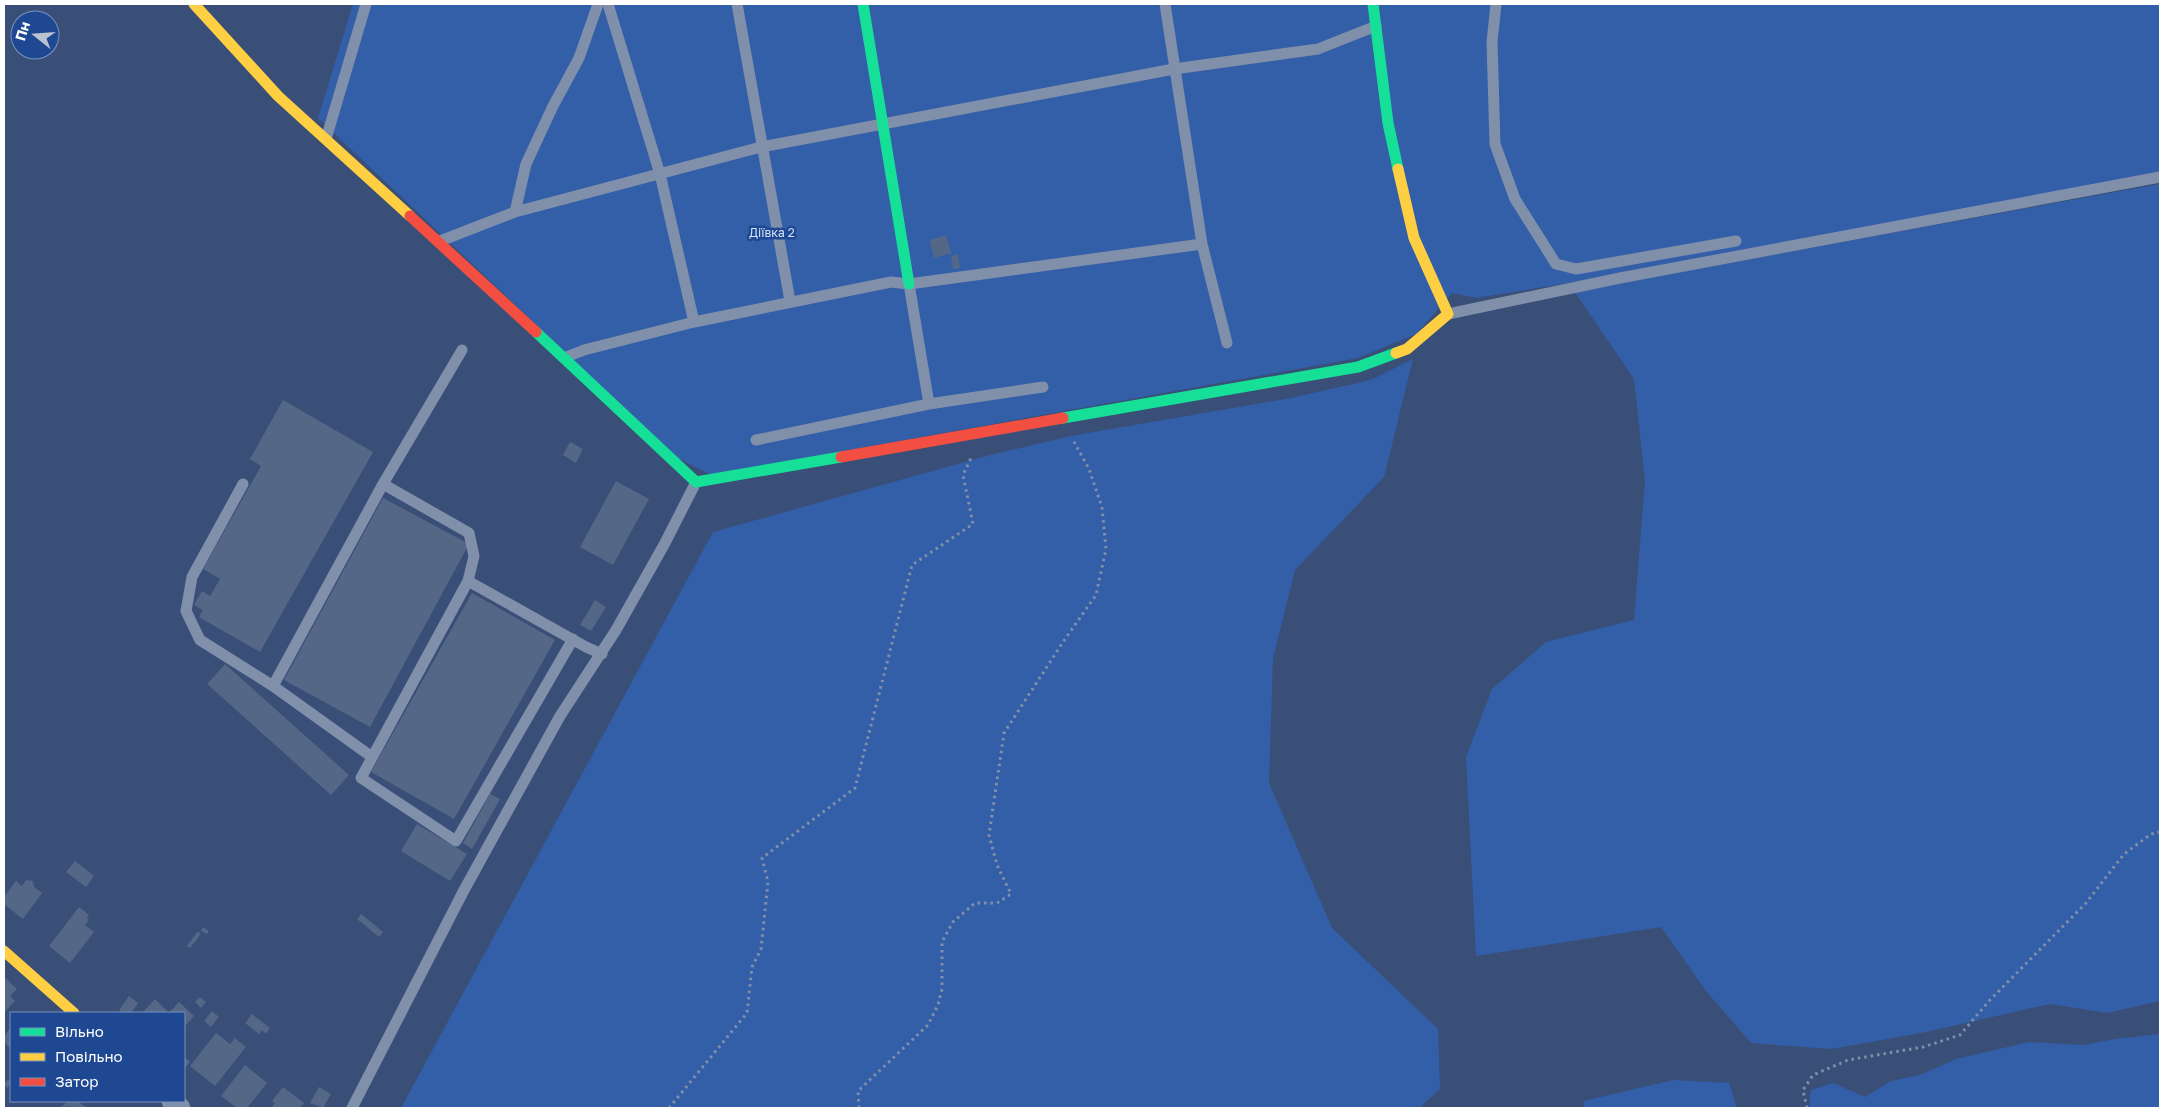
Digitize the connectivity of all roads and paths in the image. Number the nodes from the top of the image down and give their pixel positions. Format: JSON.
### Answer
{"nodes":[{"id":1,"x":194,"y":4,"type":"edge"},
{"id":2,"x":366,"y":4,"type":"edge"},
{"id":3,"x":598,"y":4,"type":"edge"},
{"id":4,"x":608,"y":4,"type":"edge"},
{"id":5,"x":737,"y":4,"type":"edge"},
{"id":6,"x":863,"y":4,"type":"edge"},
{"id":7,"x":1165,"y":4,"type":"edge"},
{"id":8,"x":1373,"y":4,"type":"edge"},
{"id":9,"x":1496,"y":4,"type":"edge"},
{"id":10,"x":1376,"y":26,"type":"junction"},
{"id":11,"x":1174,"y":69,"type":"junction"},
{"id":12,"x":883,"y":124,"type":"junction"},
{"id":13,"x":326,"y":139,"type":"junction"},
{"id":14,"x":761,"y":147,"type":"junction"},
{"id":15,"x":660,"y":174,"type":"junction"},
{"id":16,"x":2160,"y":177,"type":"edge"},
{"id":17,"x":515,"y":212,"type":"junction"},
{"id":18,"x":1736,"y":241,"type":"dead end"},
{"id":19,"x":439,"y":242,"type":"junction"},
{"id":20,"x":1202,"y":244,"type":"junction"},
{"id":21,"x":909,"y":284,"type":"junction"},
{"id":22,"x":790,"y":301,"type":"junction"},
{"id":23,"x":1448,"y":314,"type":"junction"},
{"id":24,"x":694,"y":322,"type":"junction"},
{"id":25,"x":1227,"y":343,"type":"dead end"},
{"id":26,"x":462,"y":350,"type":"dead end"},
{"id":27,"x":564,"y":358,"type":"junction"},
{"id":28,"x":1043,"y":387,"type":"dead end"},
{"id":29,"x":929,"y":404,"type":"junction"},
{"id":30,"x":1060,"y":418,"type":"junction"},
{"id":31,"x":979,"y":431,"type":"junction"},
{"id":32,"x":756,"y":440,"type":"dead end"},
{"id":33,"x":696,"y":482,"type":"junction"},
{"id":34,"x":243,"y":484,"type":"dead end"},
{"id":35,"x":384,"y":484,"type":"junction"},
{"id":36,"x":468,"y":581,"type":"junction"},
{"id":37,"x":573,"y":639,"type":"junction"},
{"id":38,"x":602,"y":654,"type":"junction"},
{"id":39,"x":273,"y":686,"type":"junction"},
{"id":40,"x":372,"y":757,"type":"junction"},
{"id":41,"x":2160,"y":832,"type":"edge"},
{"id":42,"x":4,"y":950,"type":"edge"},
{"id":43,"x":73,"y":1012,"type":"edge"},
{"id":44,"x":352,"y":1108,"type":"edge"},
{"id":45,"x":669,"y":1108,"type":"edge"},
{"id":46,"x":859,"y":1108,"type":"edge"},
{"id":47,"x":1807,"y":1108,"type":"edge"}],
"edges":[{"from":1,"to":13,"type":"street"},
{"from":2,"to":13,"type":"lane"},
{"from":3,"to":17,"type":"lane"},
{"from":4,"to":15,"type":"lane"},
{"from":5,"to":14,"type":"lane"},
{"from":6,"to":12,"type":"street"},
{"from":7,"to":11,"type":"lane"},
{"from":8,"to":10,"type":"street"},
{"from":9,"to":18,"type":"lane"},
{"from":10,"to":11,"type":"lane"},
{"from":10,"to":23,"type":"street"},
{"from":11,"to":12,"type":"lane"},
{"from":11,"to":20,"type":"lane"},
{"from":12,"to":14,"type":"lane"},
{"from":12,"to":21,"type":"street"},
{"from":13,"to":19,"type":"street"},
{"from":14,"to":15,"type":"lane"},
{"from":14,"to":22,"type":"lane"},
{"from":15,"to":17,"type":"lane"},
{"from":15,"to":24,"type":"lane"},
{"from":16,"to":23,"type":"lane"},
{"from":17,"to":19,"type":"lane"},
{"from":19,"to":27,"type":"street"},
{"from":20,"to":21,"type":"lane"},
{"from":20,"to":25,"type":"lane"},
{"from":21,"to":22,"type":"lane"},
{"from":21,"to":29,"type":"lane"},
{"from":22,"to":24,"type":"lane"},
{"from":23,"to":30,"type":"street"},
{"from":24,"to":27,"type":"lane"},
{"from":26,"to":35,"type":"lane"},
{"from":27,"to":33,"type":"street"},
{"from":28,"to":29,"type":"lane"},
{"from":29,"to":32,"type":"lane"},
{"from":30,"to":31,"type":"street"},
{"from":30,"to":46,"type":"path"},
{"from":31,"to":33,"type":"street"},
{"from":31,"to":45,"type":"path"},
{"from":33,"to":38,"type":"lane"},
{"from":34,"to":39,"type":"lane"},
{"from":35,"to":36,"type":"lane"},
{"from":35,"to":39,"type":"lane"},
{"from":36,"to":37,"type":"lane"},
{"from":36,"to":40,"type":"lane"},
{"from":37,"to":38,"type":"lane"},
{"from":37,"to":40,"type":"lane"},
{"from":38,"to":44,"type":"lane"},
{"from":39,"to":40,"type":"lane"},
{"from":41,"to":47,"type":"path"},
{"from":42,"to":43,"type":"street"}]}
